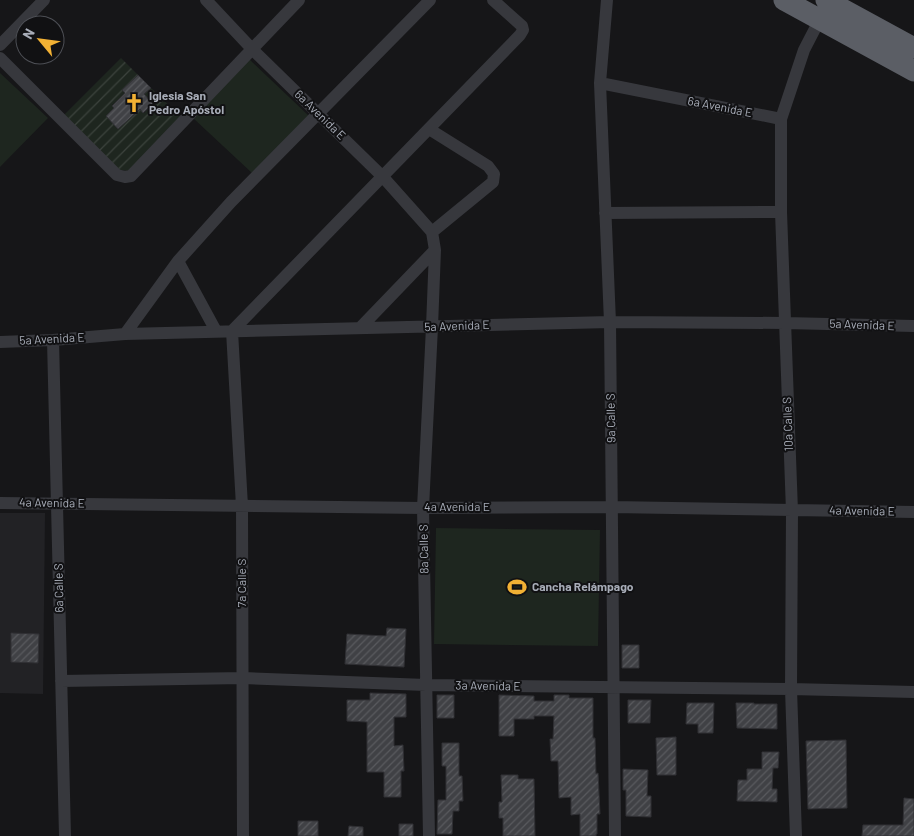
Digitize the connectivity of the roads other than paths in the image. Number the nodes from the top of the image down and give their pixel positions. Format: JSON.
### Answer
{"nodes":[{"id":1,"x":44,"y":0,"type":"edge"},
{"id":2,"x":206,"y":0,"type":"edge"},
{"id":3,"x":299,"y":0,"type":"edge"},
{"id":4,"x":430,"y":0,"type":"edge"},
{"id":5,"x":493,"y":0,"type":"edge"},
{"id":6,"x":607,"y":0,"type":"edge"},
{"id":7,"x":784,"y":0,"type":"edge"},
{"id":8,"x":823,"y":10,"type":"edge"},
{"id":9,"x":0,"y":46,"type":"edge"},
{"id":10,"x":914,"y":48,"type":"edge"},
{"id":11,"x":252,"y":49,"type":"junction"},
{"id":12,"x":0,"y":58,"type":"edge"},
{"id":13,"x":914,"y":71,"type":"edge"},
{"id":14,"x":600,"y":83,"type":"junction"},
{"id":15,"x":318,"y":113,"type":"junction"},
{"id":16,"x":781,"y":119,"type":"junction"},
{"id":17,"x":429,"y":129,"type":"junction"},
{"id":18,"x":383,"y":177,"type":"junction"},
{"id":19,"x":605,"y":212,"type":"junction"},
{"id":20,"x":781,"y":212,"type":"junction"},
{"id":21,"x":432,"y":232,"type":"junction"},
{"id":22,"x":435,"y":250,"type":"junction"},
{"id":23,"x":178,"y":262,"type":"junction"},
{"id":24,"x":610,"y":322,"type":"junction"},
{"id":25,"x":785,"y":323,"type":"junction"},
{"id":26,"x":914,"y":326,"type":"edge"},
{"id":27,"x":432,"y":327,"type":"junction"},
{"id":28,"x":360,"y":328,"type":"junction"},
{"id":29,"x":216,"y":331,"type":"junction"},
{"id":30,"x":232,"y":331,"type":"junction"},
{"id":31,"x":125,"y":334,"type":"junction"},
{"id":32,"x":53,"y":340,"type":"junction"},
{"id":33,"x":0,"y":342,"type":"edge"},
{"id":34,"x":0,"y":503,"type":"edge"},
{"id":35,"x":57,"y":504,"type":"junction"},
{"id":36,"x":242,"y":506,"type":"junction"},
{"id":37,"x":612,"y":506,"type":"junction"},
{"id":38,"x":423,"y":508,"type":"junction"},
{"id":39,"x":792,"y":511,"type":"junction"},
{"id":40,"x":914,"y":512,"type":"edge"},
{"id":41,"x":243,"y":678,"type":"junction"},
{"id":42,"x":61,"y":681,"type":"junction"},
{"id":43,"x":426,"y":685,"type":"junction"},
{"id":44,"x":614,"y":688,"type":"junction"},
{"id":45,"x":792,"y":689,"type":"junction"},
{"id":46,"x":914,"y":692,"type":"edge"},
{"id":47,"x":65,"y":836,"type":"edge"},
{"id":48,"x":243,"y":836,"type":"edge"},
{"id":49,"x":429,"y":836,"type":"edge"},
{"id":50,"x":615,"y":836,"type":"edge"},
{"id":51,"x":796,"y":836,"type":"edge"}],
"edges":[{"from":1,"to":9,"type":"street"},
{"from":2,"to":11,"type":"street","name":"6a Avenida E"},
{"from":3,"to":11,"type":"street"},
{"from":4,"to":15,"type":"street"},
{"from":5,"to":17,"type":"street"},
{"from":6,"to":14,"type":"street","name":"9a Calle S"},
{"from":7,"to":8,"type":"highway"},
{"from":8,"to":10,"type":"highway"},
{"from":8,"to":13,"type":"highway"},
{"from":8,"to":16,"type":"street","name":"10a Calle S"},
{"from":11,"to":12,"type":"street"},
{"from":11,"to":15,"type":"street","name":"6a Avenida E"},
{"from":14,"to":16,"type":"street","name":"6a Avenida E"},
{"from":14,"to":19,"type":"street","name":"9a Calle S"},
{"from":15,"to":18,"type":"street","name":"6a Avenida E"},
{"from":15,"to":23,"type":"street"},
{"from":16,"to":20,"type":"street","name":"10a Calle S"},
{"from":17,"to":18,"type":"street"},
{"from":17,"to":21,"type":"street"},
{"from":18,"to":21,"type":"street","name":"6a Avenida E"},
{"from":18,"to":30,"type":"street"},
{"from":19,"to":20,"type":"street"},
{"from":19,"to":24,"type":"street","name":"9a Calle S"},
{"from":20,"to":25,"type":"street","name":"10a Calle S"},
{"from":21,"to":22,"type":"street","name":"8a Calle S"},
{"from":22,"to":27,"type":"street","name":"8a Calle S"},
{"from":22,"to":28,"type":"street"},
{"from":23,"to":29,"type":"street"},
{"from":23,"to":31,"type":"street"},
{"from":24,"to":25,"type":"street","name":"5a Avenida E"},
{"from":24,"to":27,"type":"street","name":"5a Avenida E"},
{"from":24,"to":37,"type":"street","name":"9a Calle S"},
{"from":25,"to":26,"type":"street","name":"5a Avenida E"},
{"from":25,"to":39,"type":"street","name":"10a Calle S"},
{"from":27,"to":28,"type":"street","name":"5a Avenida E"},
{"from":27,"to":38,"type":"street","name":"8a Calle S"},
{"from":28,"to":30,"type":"street","name":"5a Avenida E"},
{"from":29,"to":30,"type":"street","name":"5a Avenida E"},
{"from":29,"to":31,"type":"street","name":"5a Avenida E"},
{"from":30,"to":36,"type":"street","name":"7a Calle S"},
{"from":31,"to":32,"type":"street","name":"5a Avenida E"},
{"from":32,"to":33,"type":"street","name":"5a Avenida E"},
{"from":32,"to":35,"type":"street","name":"6a Calle S"},
{"from":34,"to":35,"type":"street","name":"4a Avenida E"},
{"from":35,"to":36,"type":"street","name":"4a Avenida E"},
{"from":35,"to":42,"type":"street","name":"6a Calle S"},
{"from":36,"to":38,"type":"street","name":"4a Avenida E"},
{"from":36,"to":41,"type":"street","name":"7a Calle S"},
{"from":37,"to":38,"type":"street","name":"4a Avenida E"},
{"from":37,"to":39,"type":"street","name":"4a Avenida E"},
{"from":37,"to":44,"type":"street","name":"9a Calle S"},
{"from":38,"to":43,"type":"street","name":"8a Calle S"},
{"from":39,"to":40,"type":"street","name":"4a Avenida E"},
{"from":39,"to":45,"type":"street","name":"10a Calle S"},
{"from":41,"to":42,"type":"street","name":"3a Avenida E"},
{"from":41,"to":43,"type":"street","name":"3a Avenida E"},
{"from":41,"to":48,"type":"street","name":"7a Calle S"},
{"from":42,"to":47,"type":"street","name":"6a Calle S"},
{"from":43,"to":44,"type":"street","name":"3a Avenida E"},
{"from":43,"to":49,"type":"street","name":"8a Calle S"},
{"from":44,"to":45,"type":"street","name":"3a Avenida E"},
{"from":44,"to":50,"type":"street","name":"9a Calle S"},
{"from":45,"to":46,"type":"street","name":"3a Avenida E"},
{"from":45,"to":51,"type":"street","name":"10a Calle S"}]}
